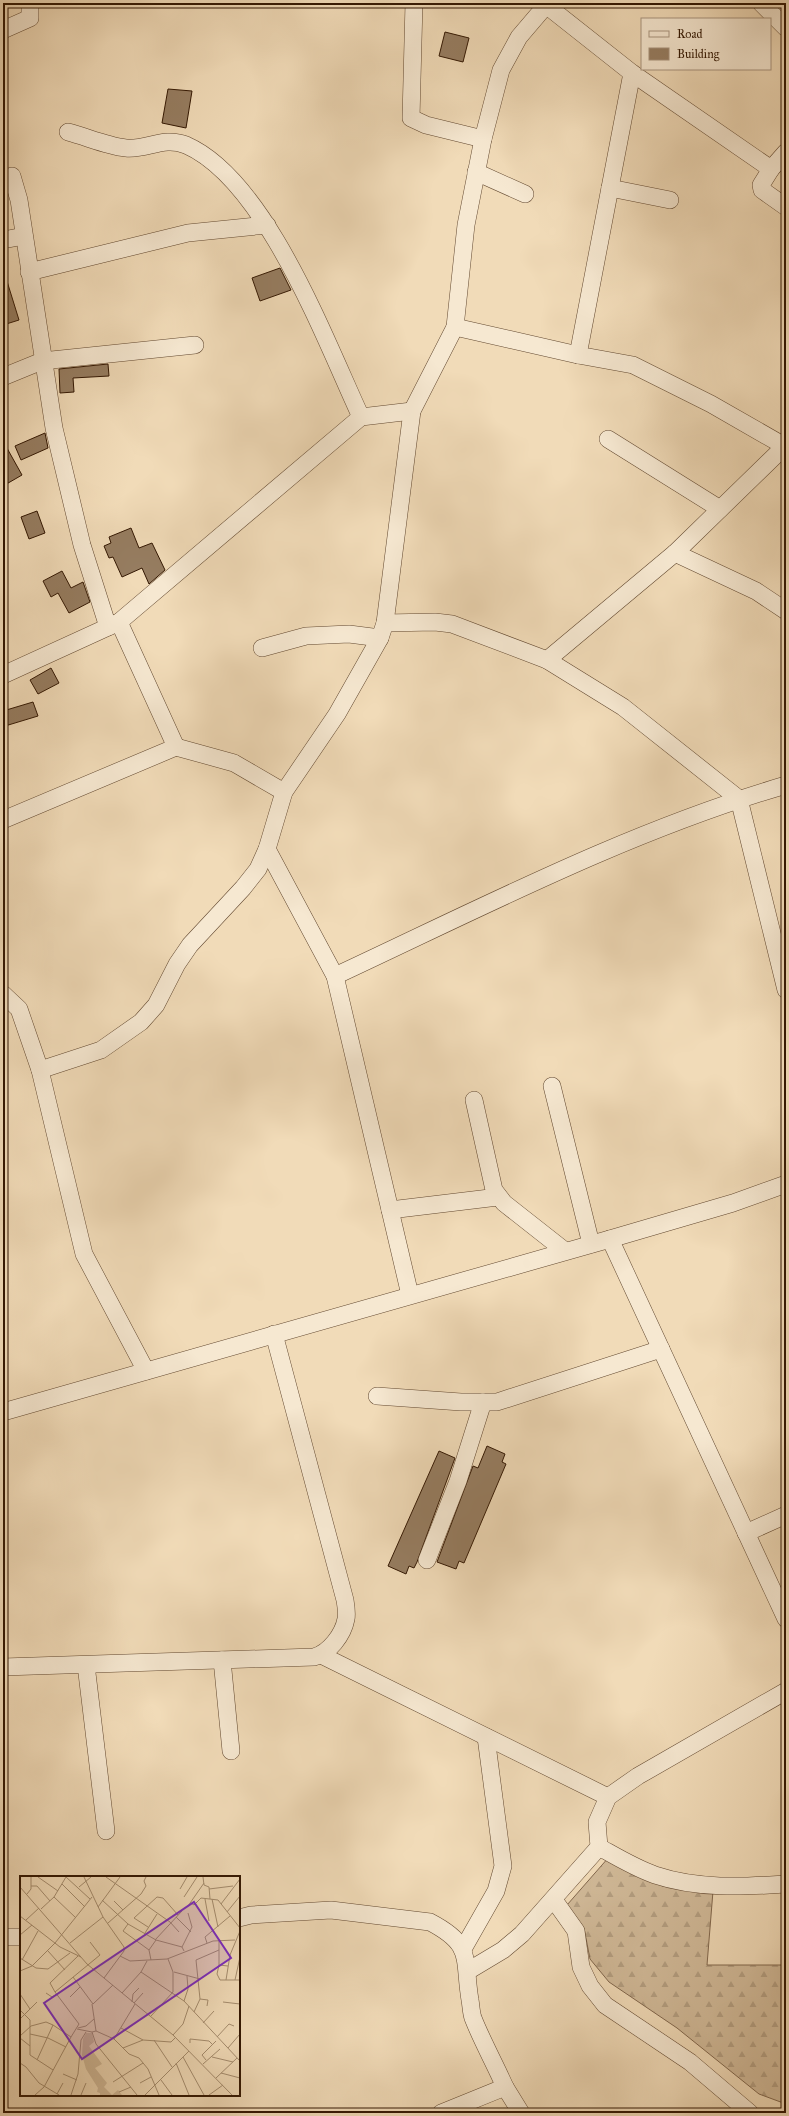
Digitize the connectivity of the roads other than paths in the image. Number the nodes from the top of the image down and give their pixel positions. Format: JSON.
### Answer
{"nodes":[{"id":1,"x":30,"y":3,"type":"edge"},
{"id":2,"x":414,"y":3,"type":"edge"},
{"id":3,"x":761,"y":3,"type":"edge"},
{"id":4,"x":547,"y":4,"type":"edge"},
{"id":5,"x":786,"y":28,"type":"edge"},
{"id":6,"x":3,"y":30,"type":"edge"},
{"id":7,"x":632,"y":73,"type":"junction"},
{"id":8,"x":68,"y":132,"type":"dead end"},
{"id":9,"x":483,"y":139,"type":"junction"},
{"id":10,"x":786,"y":152,"type":"edge"},
{"id":11,"x":771,"y":169,"type":"junction"},
{"id":12,"x":476,"y":172,"type":"junction"},
{"id":13,"x":12,"y":176,"type":"dead end"},
{"id":14,"x":610,"y":188,"type":"junction"},
{"id":15,"x":525,"y":194,"type":"dead end"},
{"id":16,"x":670,"y":200,"type":"dead end"},
{"id":17,"x":786,"y":207,"type":"edge"},
{"id":18,"x":267,"y":225,"type":"junction"},
{"id":19,"x":24,"y":236,"type":"junction"},
{"id":20,"x":3,"y":240,"type":"edge"},
{"id":21,"x":29,"y":272,"type":"junction"},
{"id":22,"x":456,"y":327,"type":"junction"},
{"id":23,"x":194,"y":344,"type":"dead end"},
{"id":24,"x":578,"y":355,"type":"junction"},
{"id":25,"x":42,"y":361,"type":"junction"},
{"id":26,"x":3,"y":377,"type":"edge"},
{"id":27,"x":412,"y":411,"type":"junction"},
{"id":28,"x":361,"y":417,"type":"junction"},
{"id":29,"x":608,"y":439,"type":"dead end"},
{"id":30,"x":785,"y":446,"type":"edge"},
{"id":31,"x":720,"y":509,"type":"junction"},
{"id":32,"x":675,"y":553,"type":"junction"},
{"id":33,"x":786,"y":611,"type":"edge"},
{"id":34,"x":113,"y":624,"type":"junction"},
{"id":35,"x":382,"y":631,"type":"junction"},
{"id":36,"x":262,"y":648,"type":"dead end"},
{"id":37,"x":547,"y":660,"type":"junction"},
{"id":38,"x":3,"y":675,"type":"edge"},
{"id":39,"x":176,"y":747,"type":"junction"},
{"id":40,"x":786,"y":785,"type":"edge"},
{"id":41,"x":284,"y":792,"type":"junction"},
{"id":42,"x":739,"y":799,"type":"junction"},
{"id":43,"x":3,"y":820,"type":"edge"},
{"id":44,"x":267,"y":849,"type":"junction"},
{"id":45,"x":335,"y":976,"type":"junction"},
{"id":46,"x":786,"y":990,"type":"edge"},
{"id":47,"x":3,"y":994,"type":"edge"},
{"id":48,"x":40,"y":1070,"type":"junction"},
{"id":49,"x":552,"y":1086,"type":"dead end"},
{"id":50,"x":474,"y":1100,"type":"dead end"},
{"id":51,"x":786,"y":1184,"type":"edge"},
{"id":52,"x":498,"y":1197,"type":"junction"},
{"id":53,"x":390,"y":1210,"type":"junction"},
{"id":54,"x":610,"y":1239,"type":"junction"},
{"id":55,"x":591,"y":1244,"type":"junction"},
{"id":56,"x":565,"y":1251,"type":"junction"},
{"id":57,"x":410,"y":1295,"type":"junction"},
{"id":58,"x":274,"y":1334,"type":"junction"},
{"id":59,"x":661,"y":1349,"type":"junction"},
{"id":60,"x":146,"y":1371,"type":"junction"},
{"id":61,"x":377,"y":1396,"type":"dead end"},
{"id":62,"x":484,"y":1402,"type":"junction"},
{"id":63,"x":3,"y":1412,"type":"edge"},
{"id":64,"x":786,"y":1515,"type":"edge"},
{"id":65,"x":746,"y":1533,"type":"junction"},
{"id":66,"x":427,"y":1560,"type":"dead end"},
{"id":67,"x":786,"y":1619,"type":"edge"},
{"id":68,"x":321,"y":1655,"type":"junction"},
{"id":69,"x":222,"y":1660,"type":"junction"},
{"id":70,"x":86,"y":1665,"type":"junction"},
{"id":71,"x":3,"y":1667,"type":"edge"},
{"id":72,"x":786,"y":1692,"type":"edge"},
{"id":73,"x":486,"y":1737,"type":"junction"},
{"id":74,"x":231,"y":1751,"type":"dead end"},
{"id":75,"x":608,"y":1798,"type":"junction"},
{"id":76,"x":106,"y":1831,"type":"dead end"},
{"id":77,"x":599,"y":1847,"type":"junction"},
{"id":78,"x":786,"y":1884,"type":"edge"},
{"id":79,"x":554,"y":1900,"type":"junction"},
{"id":80,"x":240,"y":1918,"type":"edge"},
{"id":81,"x":3,"y":1937,"type":"edge"},
{"id":82,"x":20,"y":1937,"type":"edge"},
{"id":83,"x":463,"y":1949,"type":"junction"},
{"id":84,"x":468,"y":1971,"type":"junction"},
{"id":85,"x":505,"y":2087,"type":"junction"},
{"id":86,"x":441,"y":2113,"type":"edge"},
{"id":87,"x":521,"y":2113,"type":"edge"},
{"id":88,"x":750,"y":2113,"type":"edge"}],
"edges":[{"from":1,"to":6,"type":"street"},
{"from":2,"to":9,"type":"street"},
{"from":3,"to":5,"type":"street"},
{"from":4,"to":7,"type":"street"},
{"from":4,"to":9,"type":"street"},
{"from":7,"to":11,"type":"street"},
{"from":7,"to":14,"type":"street"},
{"from":8,"to":18,"type":"street"},
{"from":9,"to":12,"type":"street"},
{"from":10,"to":11,"type":"street"},
{"from":11,"to":17,"type":"street"},
{"from":12,"to":15,"type":"street"},
{"from":12,"to":22,"type":"street"},
{"from":13,"to":19,"type":"street"},
{"from":14,"to":16,"type":"street"},
{"from":14,"to":24,"type":"street"},
{"from":18,"to":21,"type":"street"},
{"from":18,"to":28,"type":"street"},
{"from":19,"to":20,"type":"street"},
{"from":19,"to":21,"type":"street"},
{"from":21,"to":25,"type":"street"},
{"from":22,"to":24,"type":"street"},
{"from":22,"to":27,"type":"street"},
{"from":23,"to":25,"type":"street"},
{"from":24,"to":30,"type":"street"},
{"from":25,"to":26,"type":"street"},
{"from":25,"to":34,"type":"street"},
{"from":27,"to":28,"type":"street"},
{"from":27,"to":35,"type":"street"},
{"from":28,"to":34,"type":"street"},
{"from":29,"to":31,"type":"street"},
{"from":30,"to":31,"type":"street"},
{"from":31,"to":32,"type":"street"},
{"from":32,"to":33,"type":"street"},
{"from":32,"to":37,"type":"street"},
{"from":34,"to":38,"type":"street"},
{"from":34,"to":39,"type":"street"},
{"from":35,"to":36,"type":"street"},
{"from":35,"to":37,"type":"street"},
{"from":35,"to":41,"type":"street"},
{"from":37,"to":42,"type":"street"},
{"from":39,"to":41,"type":"street"},
{"from":39,"to":43,"type":"street"},
{"from":40,"to":42,"type":"street"},
{"from":41,"to":44,"type":"street"},
{"from":42,"to":45,"type":"street"},
{"from":42,"to":46,"type":"street"},
{"from":44,"to":45,"type":"street"},
{"from":44,"to":48,"type":"street"},
{"from":45,"to":53,"type":"street"},
{"from":47,"to":48,"type":"street"},
{"from":48,"to":60,"type":"street"},
{"from":49,"to":55,"type":"street"},
{"from":50,"to":52,"type":"street"},
{"from":51,"to":54,"type":"street"},
{"from":52,"to":53,"type":"street"},
{"from":52,"to":56,"type":"street"},
{"from":53,"to":57,"type":"street"},
{"from":54,"to":55,"type":"street"},
{"from":54,"to":59,"type":"street"},
{"from":55,"to":56,"type":"street"},
{"from":56,"to":57,"type":"street"},
{"from":57,"to":58,"type":"street"},
{"from":58,"to":60,"type":"street"},
{"from":58,"to":68,"type":"street"},
{"from":59,"to":62,"type":"street"},
{"from":59,"to":65,"type":"street"},
{"from":60,"to":63,"type":"street"},
{"from":61,"to":62,"type":"street"},
{"from":62,"to":66,"type":"street"},
{"from":64,"to":65,"type":"street"},
{"from":65,"to":67,"type":"street"},
{"from":68,"to":69,"type":"street"},
{"from":68,"to":73,"type":"street"},
{"from":69,"to":70,"type":"street"},
{"from":69,"to":74,"type":"street"},
{"from":70,"to":71,"type":"street"},
{"from":70,"to":76,"type":"street"},
{"from":72,"to":75,"type":"street"},
{"from":73,"to":75,"type":"street"},
{"from":73,"to":83,"type":"street"},
{"from":75,"to":77,"type":"street"},
{"from":77,"to":78,"type":"street"},
{"from":77,"to":79,"type":"street"},
{"from":79,"to":84,"type":"street"},
{"from":79,"to":88,"type":"street"},
{"from":80,"to":83,"type":"street"},
{"from":81,"to":82,"type":"street"},
{"from":83,"to":84,"type":"street"},
{"from":84,"to":85,"type":"street"},
{"from":85,"to":86,"type":"street"},
{"from":85,"to":87,"type":"street"}]}
